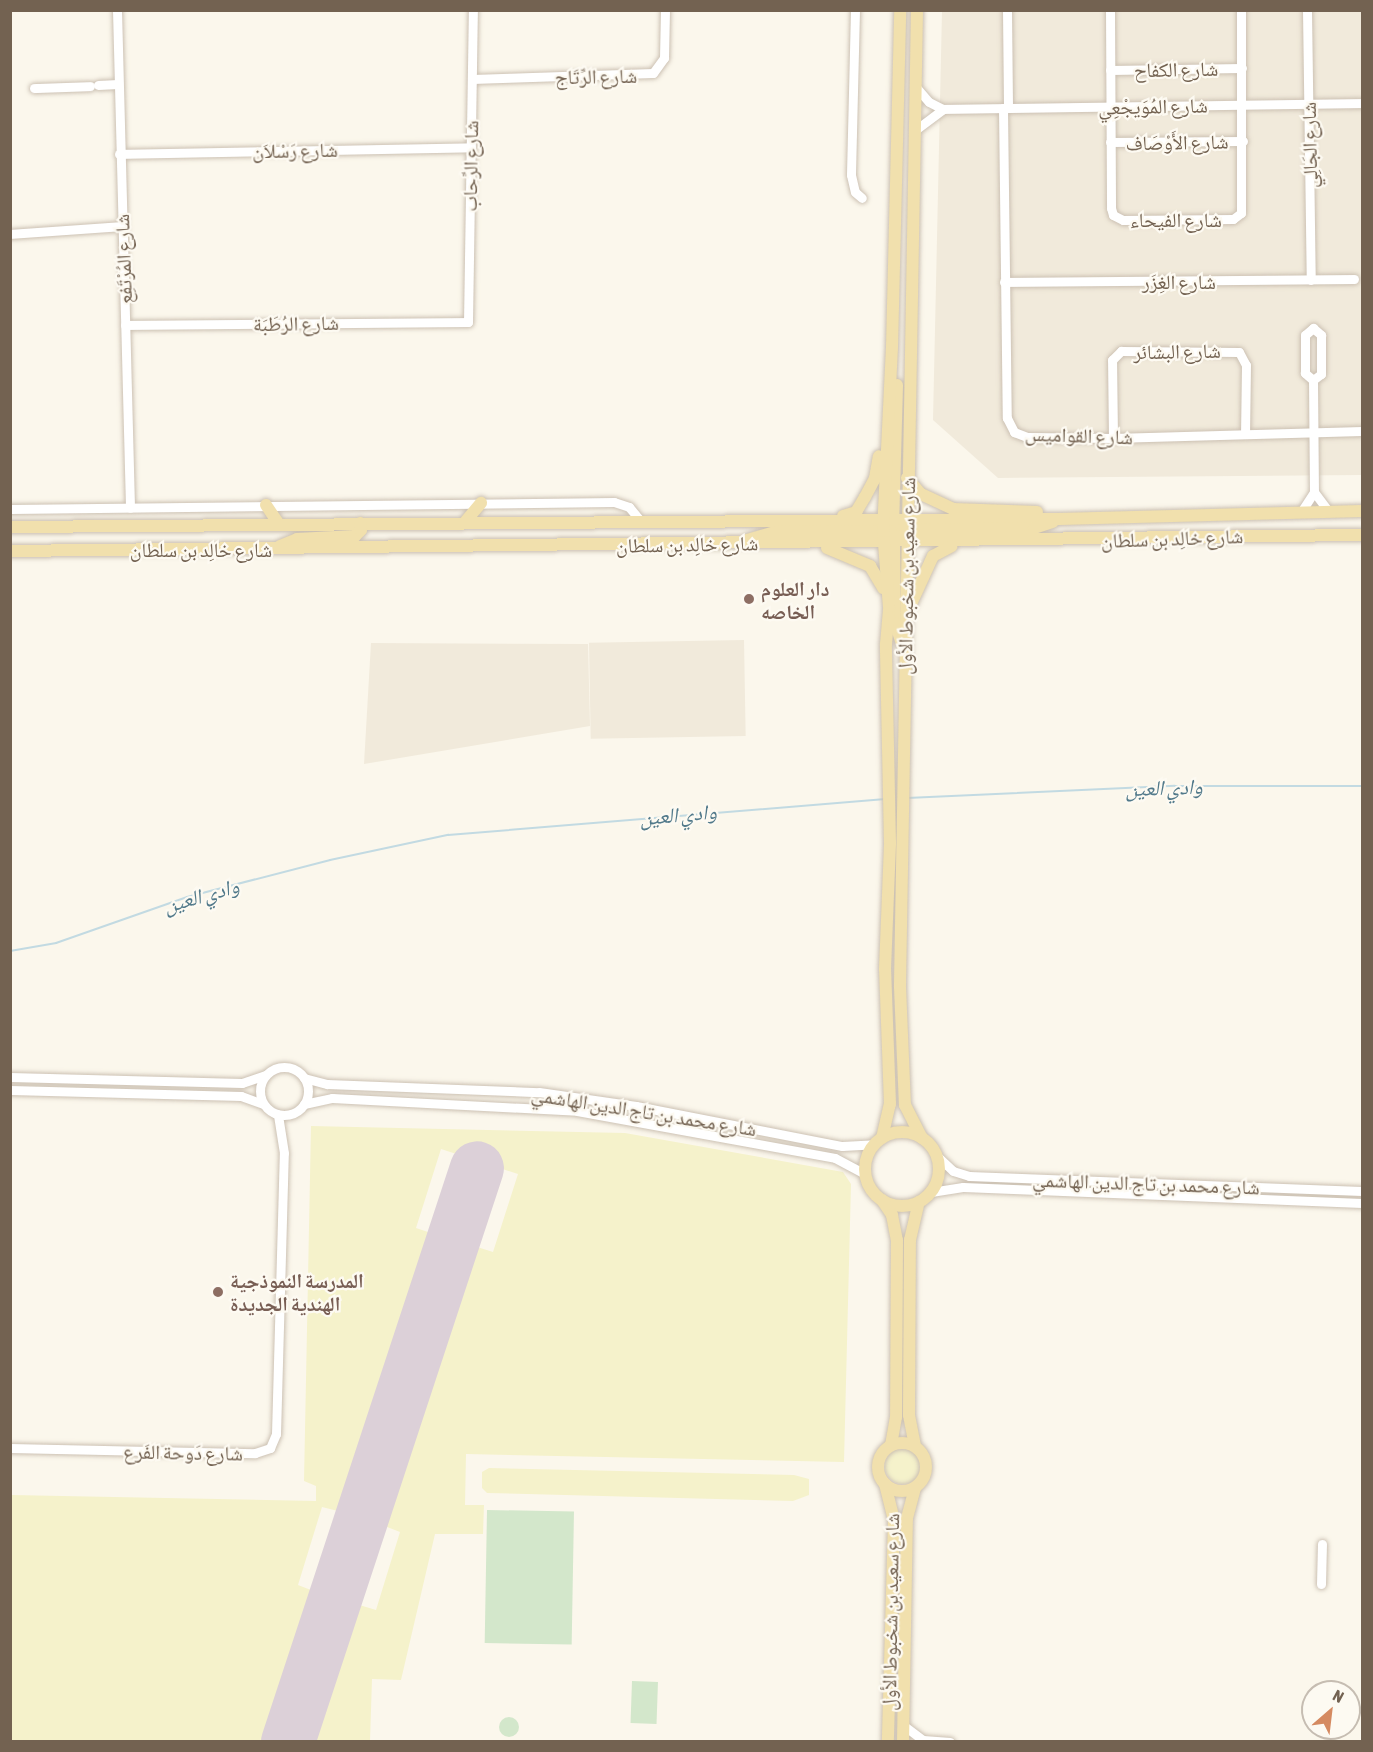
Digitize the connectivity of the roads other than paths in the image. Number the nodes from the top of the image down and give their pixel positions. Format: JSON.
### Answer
{"nodes":[{"id":1,"x":117,"y":10,"type":"edge"},
{"id":2,"x":473,"y":10,"type":"edge"},
{"id":3,"x":665,"y":10,"type":"edge"},
{"id":4,"x":855,"y":10,"type":"edge"},
{"id":5,"x":900,"y":10,"type":"edge"},
{"id":6,"x":917,"y":10,"type":"edge"},
{"id":7,"x":1008,"y":10,"type":"edge"},
{"id":8,"x":1110,"y":10,"type":"edge"},
{"id":9,"x":1241,"y":10,"type":"edge"},
{"id":10,"x":1307,"y":10,"type":"edge"},
{"id":11,"x":1242,"y":68,"type":"junction"},
{"id":12,"x":1110,"y":70,"type":"junction"},
{"id":13,"x":472,"y":79,"type":"junction"},
{"id":14,"x":118,"y":84,"type":"junction"},
{"id":15,"x":915,"y":86,"type":"junction"},
{"id":16,"x":34,"y":88,"type":"dead end"},
{"id":17,"x":1362,"y":103,"type":"edge"},
{"id":18,"x":1308,"y":104,"type":"junction"},
{"id":19,"x":1242,"y":105,"type":"junction"},
{"id":20,"x":1110,"y":106,"type":"junction"},
{"id":21,"x":1005,"y":108,"type":"junction"},
{"id":22,"x":943,"y":109,"type":"junction"},
{"id":23,"x":914,"y":132,"type":"junction"},
{"id":24,"x":1243,"y":141,"type":"junction"},
{"id":25,"x":1110,"y":142,"type":"junction"},
{"id":26,"x":471,"y":147,"type":"junction"},
{"id":27,"x":119,"y":154,"type":"junction"},
{"id":28,"x":862,"y":198,"type":"dead end"},
{"id":29,"x":122,"y":226,"type":"junction"},
{"id":30,"x":10,"y":234,"type":"edge"},
{"id":31,"x":1354,"y":279,"type":"dead end"},
{"id":32,"x":1311,"y":280,"type":"junction"},
{"id":33,"x":1004,"y":282,"type":"junction"},
{"id":34,"x":468,"y":322,"type":"joint"},
{"id":35,"x":125,"y":325,"type":"junction"},
{"id":36,"x":892,"y":347,"type":"junction"},
{"id":37,"x":891,"y":363,"type":"junction"},
{"id":38,"x":1313,"y":380,"type":"junction"},
{"id":39,"x":1362,"y":431,"type":"edge"},
{"id":40,"x":1314,"y":433,"type":"junction"},
{"id":41,"x":1245,"y":434,"type":"junction"},
{"id":42,"x":1113,"y":438,"type":"junction"},
{"id":43,"x":907,"y":477,"type":"junction"},
{"id":44,"x":1314,"y":492,"type":"junction"},
{"id":45,"x":481,"y":503,"type":"junction"},
{"id":46,"x":266,"y":505,"type":"junction"},
{"id":47,"x":130,"y":508,"type":"junction"},
{"id":48,"x":10,"y":509,"type":"edge"},
{"id":49,"x":1362,"y":511,"type":"edge"},
{"id":50,"x":1301,"y":512,"type":"junction"},
{"id":51,"x":1329,"y":512,"type":"junction"},
{"id":52,"x":1059,"y":519,"type":"junction"},
{"id":53,"x":640,"y":520,"type":"junction"},
{"id":54,"x":465,"y":522,"type":"junction"},
{"id":55,"x":764,"y":522,"type":"junction"},
{"id":56,"x":360,"y":523,"type":"junction"},
{"id":57,"x":279,"y":524,"type":"junction"},
{"id":58,"x":10,"y":527,"type":"edge"},
{"id":59,"x":895,"y":530,"type":"junction"},
{"id":60,"x":1362,"y":535,"type":"edge"},
{"id":61,"x":980,"y":541,"type":"junction"},
{"id":62,"x":742,"y":543,"type":"junction"},
{"id":63,"x":806,"y":544,"type":"junction"},
{"id":64,"x":276,"y":549,"type":"junction"},
{"id":65,"x":10,"y":551,"type":"edge"},
{"id":66,"x":890,"y":607,"type":"junction"},
{"id":67,"x":904,"y":674,"type":"junction"},
{"id":68,"x":265,"y":1076,"type":"junction"},
{"id":69,"x":10,"y":1077,"type":"edge"},
{"id":70,"x":304,"y":1078,"type":"junction"},
{"id":71,"x":10,"y":1090,"type":"edge"},
{"id":72,"x":263,"y":1104,"type":"junction"},
{"id":73,"x":304,"y":1104,"type":"junction"},
{"id":74,"x":278,"y":1114,"type":"junction"},
{"id":75,"x":922,"y":1138,"type":"junction"},
{"id":76,"x":879,"y":1141,"type":"junction"},
{"id":77,"x":936,"y":1155,"type":"junction"},
{"id":78,"x":865,"y":1174,"type":"junction"},
{"id":79,"x":1362,"y":1191,"type":"edge"},
{"id":80,"x":931,"y":1192,"type":"junction"},
{"id":81,"x":882,"y":1200,"type":"junction"},
{"id":82,"x":919,"y":1202,"type":"junction"},
{"id":83,"x":1362,"y":1203,"type":"edge"},
{"id":84,"x":891,"y":1445,"type":"junction"},
{"id":85,"x":915,"y":1446,"type":"junction"},
{"id":86,"x":10,"y":1448,"type":"edge"},
{"id":87,"x":885,"y":1484,"type":"junction"},
{"id":88,"x":915,"y":1488,"type":"junction"},
{"id":89,"x":1322,"y":1544,"type":"dead end"},
{"id":90,"x":1321,"y":1584,"type":"dead end"},
{"id":91,"x":903,"y":1725,"type":"junction"},
{"id":92,"x":922,"y":1741,"type":"edge"},
{"id":93,"x":888,"y":1742,"type":"edge"},
{"id":94,"x":903,"y":1742,"type":"edge"},
{"id":95,"x":950,"y":1742,"type":"edge"}],
"edges":[{"from":1,"to":14,"type":"street","name":"شارع المُرْتَفِع"},
{"from":2,"to":13,"type":"street","name":"شارع الرِّحاب"},
{"from":3,"to":13,"type":"street","name":"شارع الرِّتَاج"},
{"from":4,"to":28,"type":"street"},
{"from":5,"to":36,"type":"main road","name":"شارع سعيد بن شخبوط الأول"},
{"from":6,"to":15,"type":"main road","name":"شارع سعيد بن شخبوط الأول"},
{"from":7,"to":21,"type":"street","name":"شارع القواميس"},
{"from":8,"to":12,"type":"street","name":"شارع الفيحاء"},
{"from":9,"to":11,"type":"street","name":"شارع الفيحاء"},
{"from":10,"to":18,"type":"street","name":"شارع الجَالِي"},
{"from":11,"to":12,"type":"street","name":"شارع الكفاح"},
{"from":11,"to":19,"type":"street","name":"شارع الفيحاء"},
{"from":12,"to":20,"type":"street","name":"شارع الفيحاء"},
{"from":13,"to":26,"type":"street","name":"شارع الرِّحاب"},
{"from":14,"to":16,"type":"street"},
{"from":14,"to":27,"type":"street","name":"شارع المُرْتَفِع"},
{"from":15,"to":22,"type":"street"},
{"from":15,"to":23,"type":"main road","name":"شارع سعيد بن شخبوط الأول"},
{"from":17,"to":18,"type":"street","name":"شارع المُوَيجْعِي"},
{"from":18,"to":19,"type":"street","name":"شارع المُوَيجْعِي"},
{"from":18,"to":32,"type":"street","name":"شارع الجَالِي"},
{"from":19,"to":20,"type":"street","name":"شارع المُوَيجْعِي"},
{"from":19,"to":24,"type":"street","name":"شارع الفيحاء"},
{"from":20,"to":21,"type":"street","name":"شارع المُوَيجْعِي"},
{"from":20,"to":25,"type":"street","name":"شارع الفيحاء"},
{"from":21,"to":22,"type":"street","name":"شارع المُوَيجْعِي"},
{"from":21,"to":33,"type":"street","name":"شارع القواميس"},
{"from":22,"to":23,"type":"street"},
{"from":23,"to":43,"type":"main road","name":"شارع سعيد بن شخبوط الأول"},
{"from":24,"to":25,"type":"street","name":"شارع الأَوْصَاف"},
{"from":24,"to":25,"type":"street","name":"شارع الفيحاء"},
{"from":26,"to":27,"type":"street","name":"شارع رَسْلاَن"},
{"from":26,"to":34,"type":"street","name":"شارع الرِّحاب"},
{"from":27,"to":29,"type":"street","name":"شارع المُرْتَفِع"},
{"from":29,"to":30,"type":"street"},
{"from":29,"to":35,"type":"street","name":"شارع المُرْتَفِع"},
{"from":31,"to":32,"type":"street","name":"شارع الغِزَر"},
{"from":32,"to":33,"type":"street","name":"شارع الغِزَر"},
{"from":33,"to":42,"type":"street","name":"شارع القواميس"},
{"from":34,"to":35,"type":"street","name":"شارع الرُطَبَة"},
{"from":35,"to":47,"type":"street","name":"شارع المُرْتَفِع"},
{"from":36,"to":37,"type":"main road","name":"شارع سعيد بن شخبوط الأول"},
{"from":36,"to":59,"type":"main road"},
{"from":37,"to":55,"type":"main road"},
{"from":37,"to":59,"type":"main road","name":"شارع سعيد بن شخبوط الأول"},
{"from":38,"to":38,"type":"street"},
{"from":38,"to":40,"type":"street"},
{"from":39,"to":40,"type":"street","name":"شارع القواميس"},
{"from":40,"to":41,"type":"street","name":"شارع القواميس"},
{"from":40,"to":44,"type":"street"},
{"from":41,"to":42,"type":"street","name":"شارع القواميس"},
{"from":41,"to":42,"type":"street","name":"شارع البشائر"},
{"from":43,"to":52,"type":"main road"},
{"from":43,"to":59,"type":"main road","name":"شارع سعيد بن شخبوط الأول"},
{"from":44,"to":50,"type":"street"},
{"from":44,"to":51,"type":"street"},
{"from":45,"to":46,"type":"street"},
{"from":45,"to":53,"type":"street"},
{"from":45,"to":54,"type":"main road"},
{"from":46,"to":47,"type":"street"},
{"from":46,"to":57,"type":"main road"},
{"from":47,"to":48,"type":"street"},
{"from":49,"to":51,"type":"main road","name":"شارع خالِد بن سلطان"},
{"from":50,"to":51,"type":"main road","name":"شارع خالِد بن سلطان"},
{"from":50,"to":52,"type":"main road","name":"شارع خالِد بن سلطان"},
{"from":52,"to":59,"type":"main road","name":"شارع خالِد بن سلطان"},
{"from":53,"to":54,"type":"main road","name":"شارع خالِد بن سلطان"},
{"from":53,"to":55,"type":"main road","name":"شارع خالِد بن سلطان"},
{"from":54,"to":56,"type":"main road","name":"شارع خالِد بن سلطان"},
{"from":55,"to":59,"type":"main road","name":"شارع خالِد بن سلطان"},
{"from":56,"to":57,"type":"main road","name":"شارع خالِد بن سلطان"},
{"from":56,"to":64,"type":"main road"},
{"from":57,"to":58,"type":"main road","name":"شارع خالِد بن سلطان"},
{"from":59,"to":61,"type":"main road","name":"شارع خالِد بن سلطان"},
{"from":59,"to":62,"type":"main road"},
{"from":59,"to":63,"type":"main road","name":"شارع خالِد بن سلطان"},
{"from":59,"to":66,"type":"main road","name":"شارع سعيد بن شخبوط الأول"},
{"from":59,"to":67,"type":"main road","name":"شارع سعيد بن شخبوط الأول"},
{"from":60,"to":61,"type":"main road","name":"شارع خالِد بن سلطان"},
{"from":61,"to":67,"type":"main road"},
{"from":62,"to":63,"type":"main road","name":"شارع خالِد بن سلطان"},
{"from":62,"to":64,"type":"main road","name":"شارع خالِد بن سلطان"},
{"from":63,"to":66,"type":"main road"},
{"from":64,"to":65,"type":"main road","name":"شارع خالِد بن سلطان"},
{"from":66,"to":76,"type":"main road","name":"شارع سعيد بن شخبوط الأول"},
{"from":67,"to":75,"type":"main road","name":"شارع سعيد بن شخبوط الأول"},
{"from":68,"to":69,"type":"street"},
{"from":68,"to":70,"type":"street"},
{"from":68,"to":72,"type":"street"},
{"from":70,"to":73,"type":"street"},
{"from":70,"to":76,"type":"street","name":"شارع محمد بن تاج الدين الهاشمي"},
{"from":71,"to":72,"type":"street"},
{"from":72,"to":74,"type":"street"},
{"from":73,"to":74,"type":"street"},
{"from":73,"to":78,"type":"street","name":"شارع محمد بن تاج الدين الهاشمي"},
{"from":74,"to":86,"type":"street","name":"شارع دَوحة الفَرع"},
{"from":75,"to":76,"type":"main road"},
{"from":75,"to":77,"type":"main road"},
{"from":76,"to":78,"type":"main road"},
{"from":77,"to":79,"type":"street","name":"شارع محمد بن تاج الدين الهاشمي"},
{"from":77,"to":80,"type":"main road"},
{"from":78,"to":81,"type":"main road"},
{"from":80,"to":82,"type":"main road"},
{"from":80,"to":83,"type":"street","name":"شارع محمد بن تاج الدين الهاشمي"},
{"from":81,"to":82,"type":"main road"},
{"from":81,"to":84,"type":"main road"},
{"from":82,"to":85,"type":"main road"},
{"from":84,"to":85,"type":"main road"},
{"from":84,"to":87,"type":"main road"},
{"from":85,"to":88,"type":"main road"},
{"from":87,"to":88,"type":"main road"},
{"from":87,"to":93,"type":"main road","name":"شارع سعيد بن شخبوط الأول"},
{"from":88,"to":91,"type":"main road","name":"شارع سعيد بن شخبوط الأول"},
{"from":89,"to":90,"type":"street"},
{"from":91,"to":92,"type":"street"},
{"from":91,"to":94,"type":"main road","name":"شارع سعيد بن شخبوط الأول"},
{"from":92,"to":95,"type":"street"}]}
